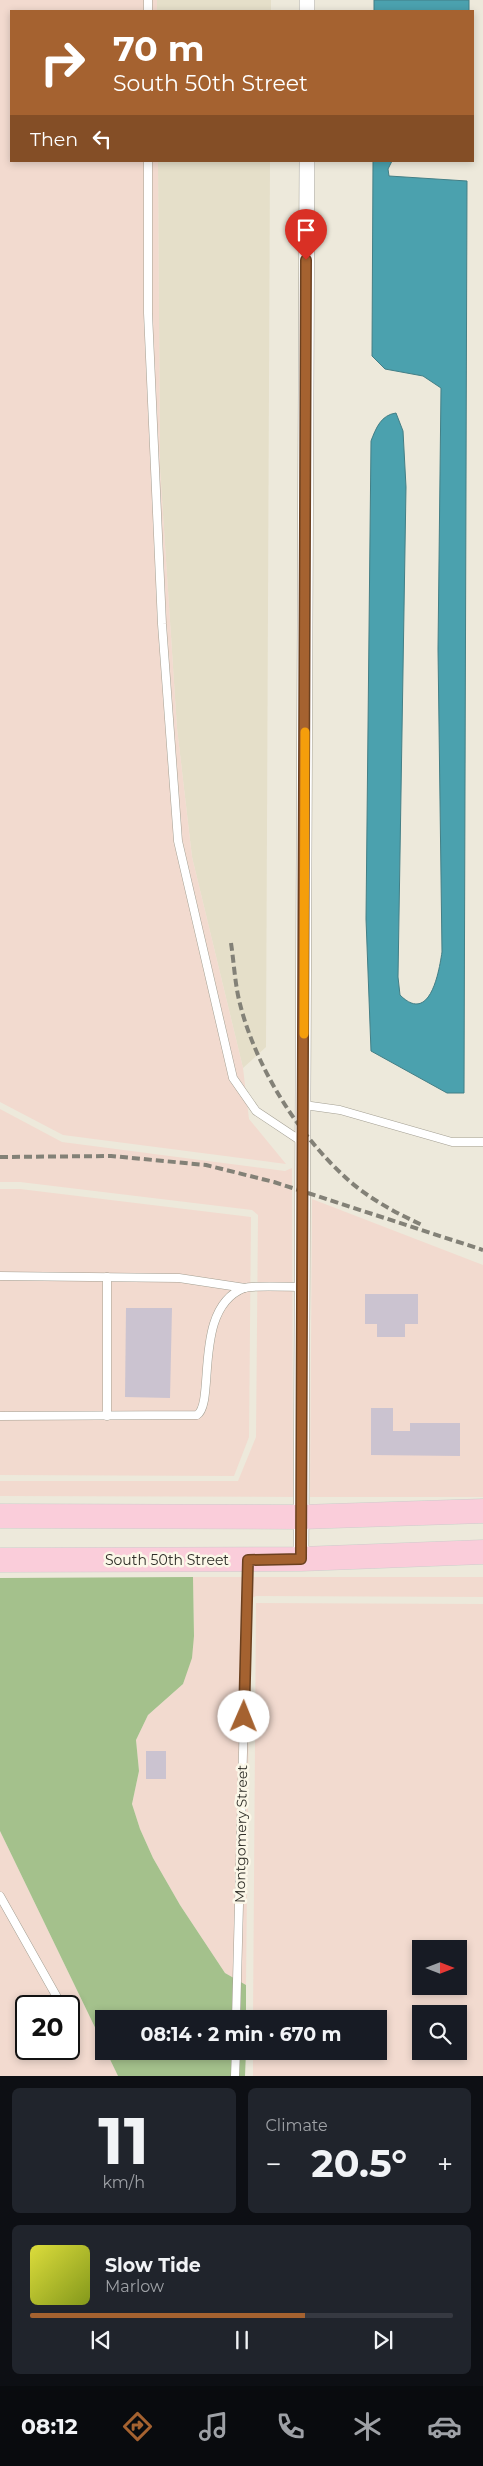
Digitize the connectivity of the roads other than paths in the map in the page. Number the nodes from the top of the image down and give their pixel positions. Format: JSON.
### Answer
{"nodes":[{"id":1,"x":148,"y":162,"type":"edge"},
{"id":2,"x":307,"y":162,"type":"edge"},
{"id":3,"x":304,"y":1105,"type":"junction"},
{"id":4,"x":304,"y":1142,"type":"junction"},
{"id":5,"x":483,"y":1142,"type":"edge"},
{"id":6,"x":0,"y":1276,"type":"edge"},
{"id":7,"x":107,"y":1277,"type":"junction"},
{"id":8,"x":302,"y":1286,"type":"junction"},
{"id":9,"x":245,"y":1288,"type":"junction"},
{"id":10,"x":0,"y":1416,"type":"edge"},
{"id":11,"x":107,"y":1416,"type":"junction"},
{"id":12,"x":483,"y":1511,"type":"edge"},
{"id":13,"x":0,"y":1516,"type":"edge"},
{"id":14,"x":302,"y":1517,"type":"junction"},
{"id":15,"x":483,"y":1552,"type":"edge"},
{"id":16,"x":301,"y":1559,"type":"junction"},
{"id":17,"x":0,"y":1560,"type":"edge"},
{"id":18,"x":248,"y":1560,"type":"junction"},
{"id":19,"x":0,"y":1896,"type":"edge"},
{"id":20,"x":56,"y":1995,"type":"edge"},
{"id":21,"x":236,"y":2010,"type":"edge"},
{"id":22,"x":236,"y":2060,"type":"edge"},
{"id":23,"x":235,"y":2076,"type":"edge"}],
"edges":[{"from":1,"to":4,"type":"lane"},
{"from":2,"to":3,"type":"street"},
{"from":3,"to":4,"type":"street"},
{"from":3,"to":5,"type":"lane"},
{"from":4,"to":8,"type":"street"},
{"from":6,"to":7,"type":"lane"},
{"from":7,"to":9,"type":"lane"},
{"from":7,"to":11,"type":"lane"},
{"from":8,"to":9,"type":"lane"},
{"from":8,"to":14,"type":"street"},
{"from":9,"to":11,"type":"lane"},
{"from":10,"to":11,"type":"lane"},
{"from":12,"to":14,"type":"main road"},
{"from":13,"to":14,"type":"main road"},
{"from":14,"to":16,"type":"street"},
{"from":15,"to":16,"type":"main road","name":"South 50th Street"},
{"from":16,"to":18,"type":"main road","name":"South 50th Street"},
{"from":17,"to":18,"type":"main road","name":"South 50th Street"},
{"from":18,"to":21,"type":"lane","name":"Montgomery Street"},
{"from":19,"to":20,"type":"lane"},
{"from":22,"to":23,"type":"lane"}]}
